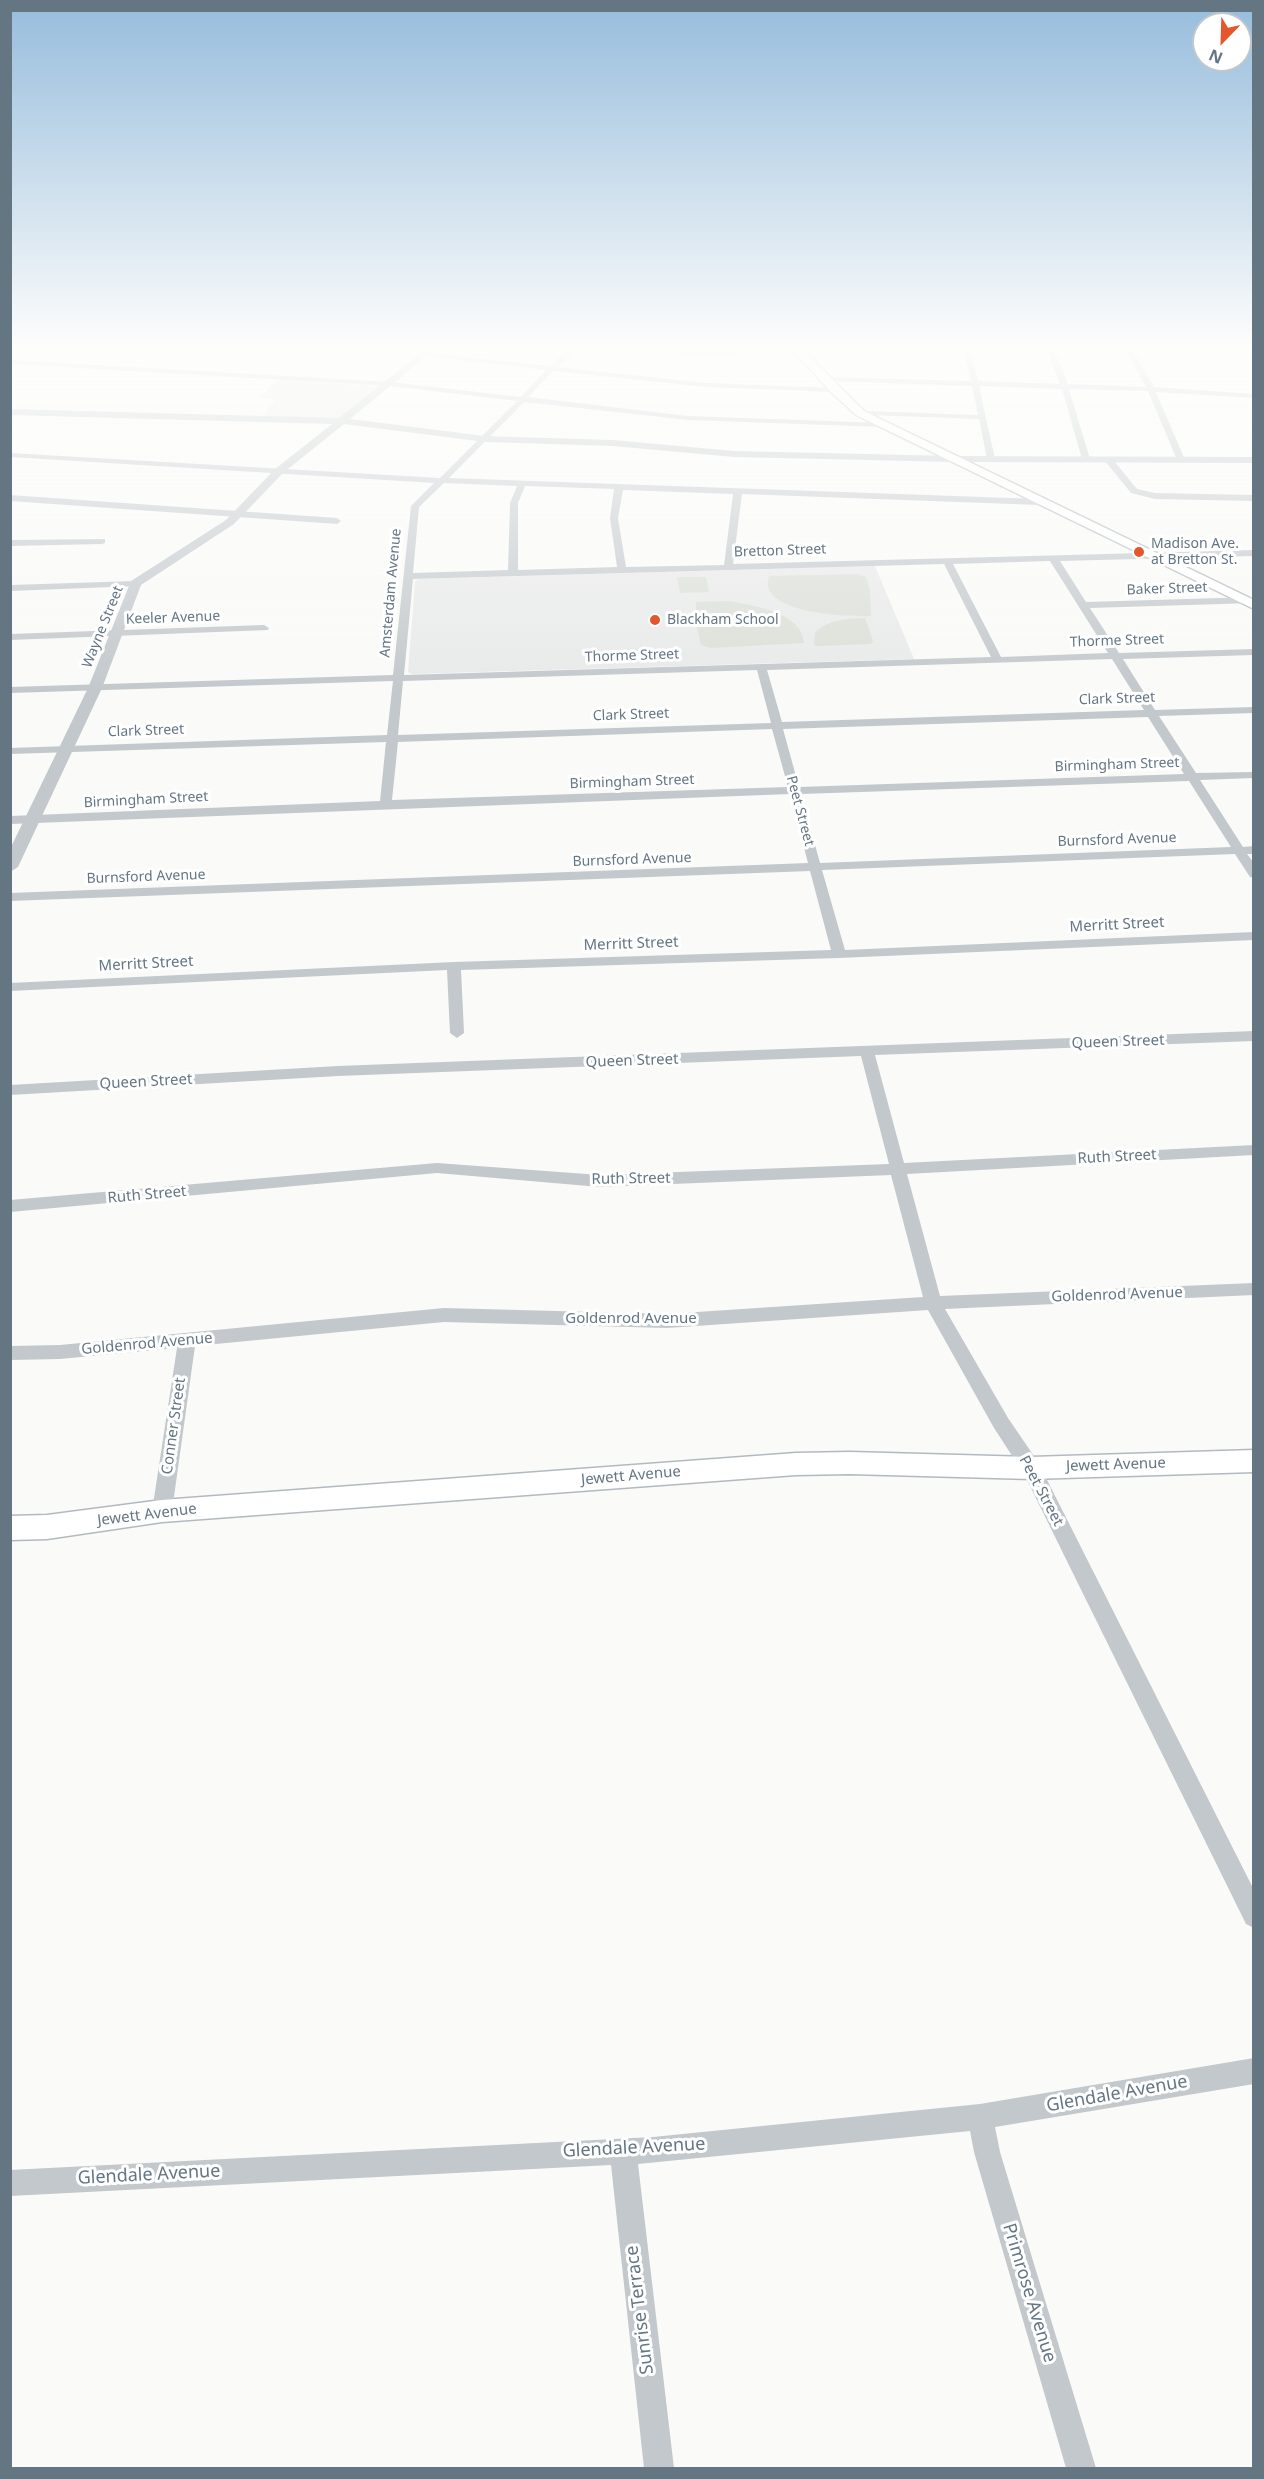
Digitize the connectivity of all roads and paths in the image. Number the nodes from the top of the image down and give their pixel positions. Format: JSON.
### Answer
{"nodes":[{"id":1,"x":106,"y":461,"type":"edge"},
{"id":2,"x":292,"y":461,"type":"edge"},
{"id":3,"x":463,"y":461,"type":"edge"},
{"id":4,"x":957,"y":461,"type":"edge"},
{"id":5,"x":1109,"y":461,"type":"edge"},
{"id":6,"x":279,"y":471,"type":"junction"},
{"id":7,"x":441,"y":481,"type":"junction"},
{"id":8,"x":522,"y":484,"type":"junction"},
{"id":9,"x":619,"y":488,"type":"junction"},
{"id":10,"x":738,"y":491,"type":"junction"},
{"id":11,"x":10,"y":498,"type":"edge"},
{"id":12,"x":1254,"y":498,"type":"edge"},
{"id":13,"x":1039,"y":502,"type":"junction"},
{"id":14,"x":240,"y":513,"type":"junction"},
{"id":15,"x":337,"y":521,"type":"dead end"},
{"id":16,"x":102,"y":541,"type":"dead end"},
{"id":17,"x":10,"y":543,"type":"edge"},
{"id":18,"x":1254,"y":553,"type":"edge"},
{"id":19,"x":1153,"y":555,"type":"junction"},
{"id":20,"x":1053,"y":558,"type":"junction"},
{"id":21,"x":946,"y":561,"type":"junction"},
{"id":22,"x":728,"y":566,"type":"junction"},
{"id":23,"x":622,"y":569,"type":"junction"},
{"id":24,"x":513,"y":574,"type":"junction"},
{"id":25,"x":408,"y":576,"type":"junction"},
{"id":26,"x":135,"y":584,"type":"junction"},
{"id":27,"x":10,"y":588,"type":"edge"},
{"id":28,"x":1250,"y":602,"type":"edge"},
{"id":29,"x":1082,"y":605,"type":"junction"},
{"id":30,"x":264,"y":628,"type":"dead end"},
{"id":31,"x":116,"y":634,"type":"junction"},
{"id":32,"x":10,"y":637,"type":"edge"},
{"id":33,"x":1254,"y":651,"type":"edge"},
{"id":34,"x":1115,"y":656,"type":"junction"},
{"id":35,"x":997,"y":659,"type":"junction"},
{"id":36,"x":761,"y":667,"type":"junction"},
{"id":37,"x":398,"y":678,"type":"junction"},
{"id":38,"x":94,"y":688,"type":"junction"},
{"id":39,"x":10,"y":690,"type":"edge"},
{"id":40,"x":1254,"y":710,"type":"edge"},
{"id":41,"x":1151,"y":713,"type":"junction"},
{"id":42,"x":776,"y":725,"type":"junction"},
{"id":43,"x":393,"y":738,"type":"junction"},
{"id":44,"x":66,"y":749,"type":"junction"},
{"id":45,"x":10,"y":751,"type":"edge"},
{"id":46,"x":1254,"y":775,"type":"edge"},
{"id":47,"x":1193,"y":777,"type":"junction"},
{"id":48,"x":795,"y":792,"type":"junction"},
{"id":49,"x":386,"y":804,"type":"junction"},
{"id":50,"x":10,"y":820,"type":"edge"},
{"id":51,"x":34,"y":820,"type":"junction"},
{"id":52,"x":1239,"y":850,"type":"junction"},
{"id":53,"x":1254,"y":850,"type":"edge"},
{"id":54,"x":10,"y":867,"type":"edge"},
{"id":55,"x":816,"y":868,"type":"junction"},
{"id":56,"x":1254,"y":874,"type":"edge"},
{"id":57,"x":10,"y":897,"type":"edge"},
{"id":58,"x":1254,"y":936,"type":"edge"},
{"id":59,"x":839,"y":954,"type":"junction"},
{"id":60,"x":454,"y":966,"type":"junction"},
{"id":61,"x":10,"y":987,"type":"edge"},
{"id":62,"x":457,"y":1033,"type":"dead end"},
{"id":63,"x":1254,"y":1036,"type":"edge"},
{"id":64,"x":867,"y":1052,"type":"junction"},
{"id":65,"x":10,"y":1090,"type":"edge"},
{"id":66,"x":1254,"y":1150,"type":"edge"},
{"id":67,"x":897,"y":1169,"type":"junction"},
{"id":68,"x":10,"y":1206,"type":"edge"},
{"id":69,"x":1254,"y":1289,"type":"edge"},
{"id":70,"x":933,"y":1303,"type":"junction"},
{"id":71,"x":187,"y":1341,"type":"junction"},
{"id":72,"x":10,"y":1353,"type":"edge"},
{"id":73,"x":1254,"y":1461,"type":"edge"},
{"id":74,"x":1031,"y":1468,"type":"junction"},
{"id":75,"x":162,"y":1511,"type":"junction"},
{"id":76,"x":10,"y":1528,"type":"edge"},
{"id":77,"x":1254,"y":1916,"type":"edge"},
{"id":78,"x":1254,"y":2071,"type":"edge"},
{"id":79,"x":980,"y":2117,"type":"junction"},
{"id":80,"x":623,"y":2151,"type":"junction"},
{"id":81,"x":10,"y":2183,"type":"edge"},
{"id":82,"x":659,"y":2469,"type":"edge"},
{"id":83,"x":1081,"y":2469,"type":"edge"}],
"edges":[{"from":1,"to":6,"type":"street"},
{"from":2,"to":6,"type":"street","name":"Wayne Street"},
{"from":3,"to":7,"type":"street","name":"Amsterdam Avenue"},
{"from":4,"to":13,"type":"main road"},
{"from":5,"to":12,"type":"street"},
{"from":6,"to":7,"type":"street"},
{"from":6,"to":14,"type":"street","name":"Wayne Street"},
{"from":7,"to":8,"type":"street"},
{"from":7,"to":25,"type":"street","name":"Amsterdam Avenue"},
{"from":8,"to":9,"type":"street"},
{"from":8,"to":24,"type":"street"},
{"from":9,"to":10,"type":"street"},
{"from":9,"to":23,"type":"street"},
{"from":10,"to":13,"type":"street"},
{"from":10,"to":22,"type":"street"},
{"from":11,"to":14,"type":"street"},
{"from":13,"to":19,"type":"main road"},
{"from":14,"to":15,"type":"street"},
{"from":14,"to":26,"type":"street","name":"Wayne Street"},
{"from":16,"to":17,"type":"street"},
{"from":18,"to":19,"type":"street","name":"Bretton Street"},
{"from":19,"to":20,"type":"street","name":"Bretton Street"},
{"from":19,"to":28,"type":"main road"},
{"from":20,"to":21,"type":"street","name":"Bretton Street"},
{"from":20,"to":29,"type":"street"},
{"from":21,"to":22,"type":"street","name":"Bretton Street"},
{"from":21,"to":35,"type":"street"},
{"from":22,"to":23,"type":"street","name":"Bretton Street"},
{"from":23,"to":24,"type":"street","name":"Bretton Street"},
{"from":24,"to":25,"type":"street","name":"Bretton Street"},
{"from":25,"to":37,"type":"street","name":"Amsterdam Avenue"},
{"from":26,"to":27,"type":"street"},
{"from":26,"to":31,"type":"street","name":"Wayne Street"},
{"from":28,"to":29,"type":"street","name":"Baker Street"},
{"from":29,"to":34,"type":"street"},
{"from":30,"to":31,"type":"street","name":"Keeler Avenue"},
{"from":31,"to":32,"type":"street","name":"Keeler Avenue"},
{"from":31,"to":38,"type":"street","name":"Wayne Street"},
{"from":33,"to":34,"type":"street","name":"Thorme Street"},
{"from":34,"to":35,"type":"street","name":"Thorme Street"},
{"from":34,"to":41,"type":"street"},
{"from":35,"to":36,"type":"street","name":"Thorme Street"},
{"from":36,"to":37,"type":"street","name":"Thorme Street"},
{"from":36,"to":42,"type":"street","name":"Peet Street"},
{"from":37,"to":38,"type":"street","name":"Thorme Street"},
{"from":37,"to":43,"type":"street","name":"Amsterdam Avenue"},
{"from":38,"to":39,"type":"street","name":"Thorme Street"},
{"from":38,"to":44,"type":"street","name":"Wayne Street"},
{"from":40,"to":41,"type":"street","name":"Clark Street"},
{"from":41,"to":42,"type":"street","name":"Clark Street"},
{"from":41,"to":47,"type":"street"},
{"from":42,"to":43,"type":"street","name":"Clark Street"},
{"from":42,"to":48,"type":"street","name":"Peet Street"},
{"from":43,"to":44,"type":"street","name":"Clark Street"},
{"from":43,"to":49,"type":"street","name":"Amsterdam Avenue"},
{"from":44,"to":45,"type":"street","name":"Clark Street"},
{"from":44,"to":51,"type":"street","name":"Wayne Street"},
{"from":46,"to":47,"type":"street","name":"Birmingham Street"},
{"from":47,"to":48,"type":"street","name":"Birmingham Street"},
{"from":47,"to":52,"type":"street"},
{"from":48,"to":49,"type":"street","name":"Birmingham Street"},
{"from":48,"to":55,"type":"street","name":"Peet Street"},
{"from":49,"to":51,"type":"street","name":"Birmingham Street"},
{"from":50,"to":51,"type":"street","name":"Birmingham Street"},
{"from":51,"to":54,"type":"street","name":"Wayne Street"},
{"from":52,"to":53,"type":"street","name":"Burnsford Avenue"},
{"from":52,"to":55,"type":"street","name":"Burnsford Avenue"},
{"from":52,"to":56,"type":"street"},
{"from":55,"to":57,"type":"street","name":"Burnsford Avenue"},
{"from":55,"to":59,"type":"street","name":"Peet Street"},
{"from":58,"to":59,"type":"street","name":"Merritt Street"},
{"from":59,"to":60,"type":"street","name":"Merritt Street"},
{"from":60,"to":61,"type":"street","name":"Merritt Street"},
{"from":60,"to":62,"type":"street"},
{"from":63,"to":64,"type":"street","name":"Queen Street"},
{"from":64,"to":65,"type":"street","name":"Queen Street"},
{"from":64,"to":67,"type":"street","name":"Peet Street"},
{"from":66,"to":67,"type":"street","name":"Ruth Street"},
{"from":67,"to":68,"type":"street","name":"Ruth Street"},
{"from":67,"to":70,"type":"street","name":"Peet Street"},
{"from":69,"to":70,"type":"street","name":"Goldenrod Avenue"},
{"from":70,"to":71,"type":"street","name":"Goldenrod Avenue"},
{"from":70,"to":74,"type":"street","name":"Peet Street"},
{"from":71,"to":72,"type":"street","name":"Goldenrod Avenue"},
{"from":71,"to":75,"type":"street","name":"Conner Street"},
{"from":73,"to":74,"type":"main road","name":"Jewett Avenue"},
{"from":74,"to":75,"type":"main road","name":"Jewett Avenue"},
{"from":74,"to":77,"type":"street","name":"Peet Street"},
{"from":75,"to":76,"type":"main road","name":"Jewett Avenue"},
{"from":78,"to":79,"type":"street","name":"Glendale Avenue"},
{"from":79,"to":80,"type":"street","name":"Glendale Avenue"},
{"from":79,"to":83,"type":"street","name":"Primrose Avenue"},
{"from":80,"to":81,"type":"street","name":"Glendale Avenue"},
{"from":80,"to":82,"type":"street","name":"Sunrise Terrace"}]}
